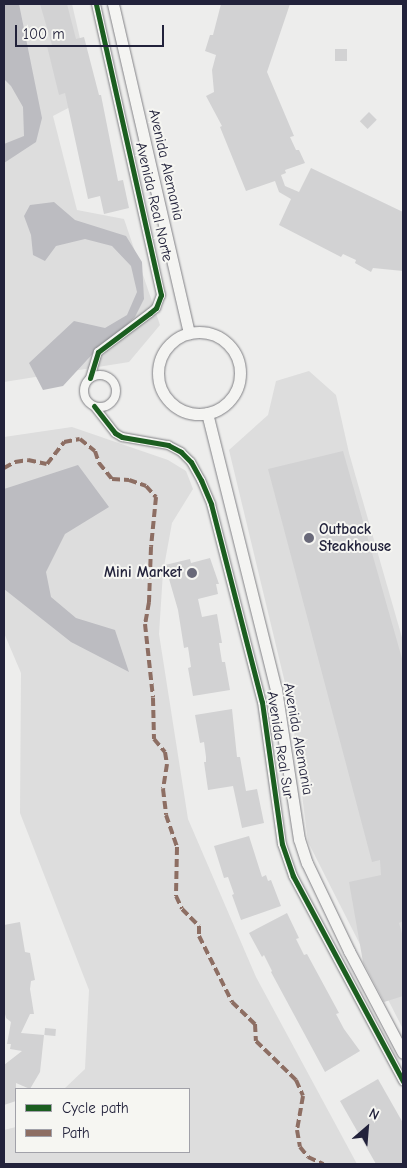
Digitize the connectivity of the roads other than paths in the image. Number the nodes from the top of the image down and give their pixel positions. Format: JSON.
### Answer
{"nodes":[{"id":1,"x":96,"y":4,"type":"edge"},
{"id":2,"x":113,"y":4,"type":"edge"},
{"id":3,"x":189,"y":333,"type":"junction"},
{"id":4,"x":94,"y":363,"type":"junction"},
{"id":5,"x":103,"y":375,"type":"junction"},
{"id":6,"x":90,"y":378,"type":"junction"},
{"id":7,"x":107,"y":405,"type":"junction"},
{"id":8,"x":94,"y":406,"type":"junction"},
{"id":9,"x":207,"y":413,"type":"junction"},
{"id":10,"x":104,"y":422,"type":"junction"},
{"id":11,"x":403,"y":1053,"type":"edge"},
{"id":12,"x":403,"y":1081,"type":"edge"}],
"edges":[{"from":1,"to":4,"type":"street","name":"Avenida Real Norte"},
{"from":2,"to":3,"type":"street","name":"Avenida Alemania"},
{"from":3,"to":9,"type":"street"},
{"from":3,"to":9,"type":"street"},
{"from":4,"to":5,"type":"street"},
{"from":4,"to":6,"type":"street","name":"Avenida Real Norte"},
{"from":5,"to":6,"type":"street"},
{"from":5,"to":7,"type":"street"},
{"from":6,"to":8,"type":"street"},
{"from":7,"to":8,"type":"street"},
{"from":7,"to":10,"type":"street"},
{"from":8,"to":10,"type":"street","name":"Avenida Real Sur"},
{"from":9,"to":11,"type":"street","name":"Avenida Alemania"},
{"from":10,"to":12,"type":"street","name":"Avenida Real Sur"}]}
